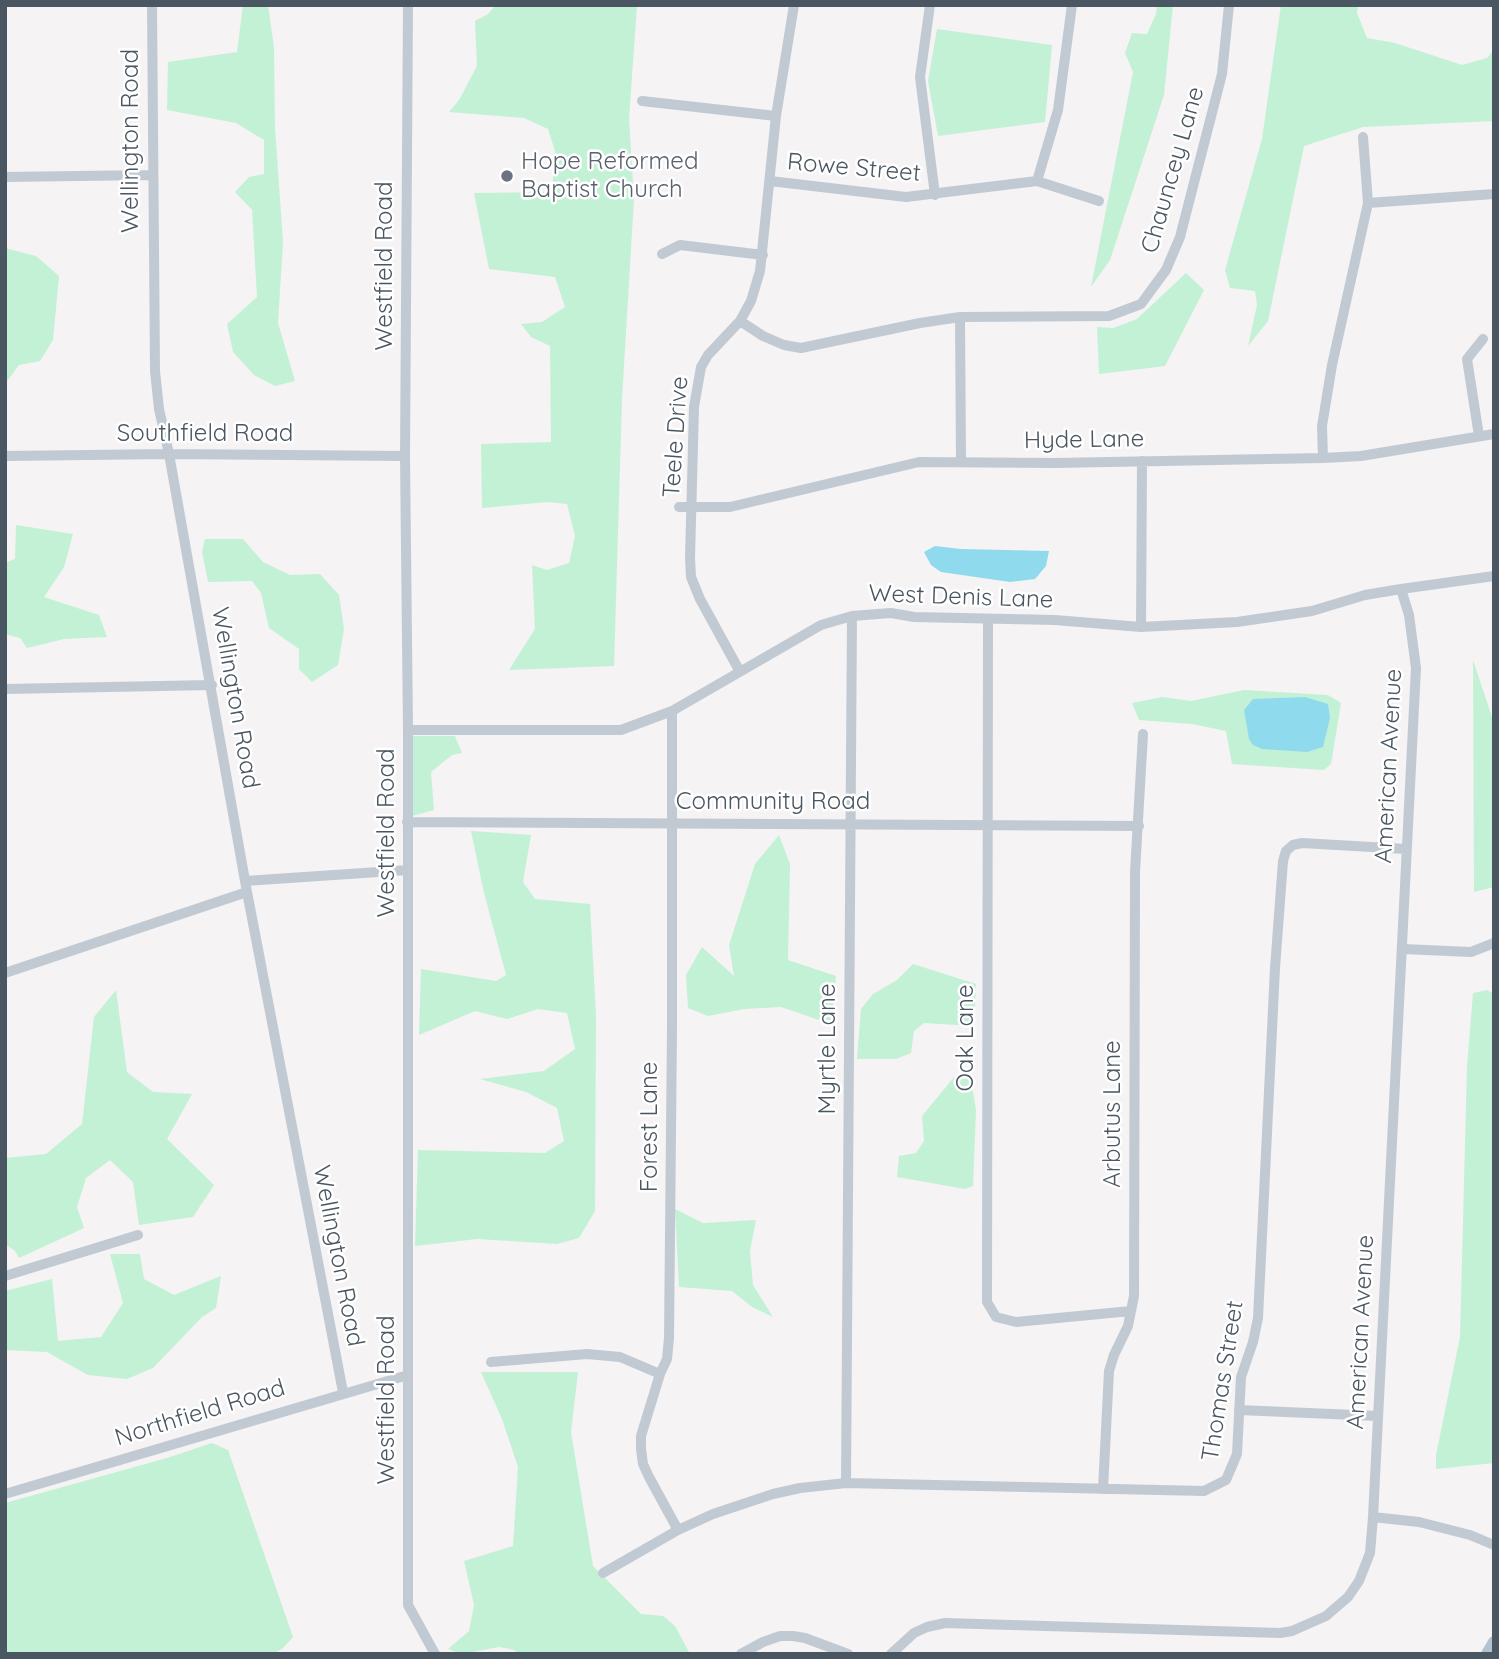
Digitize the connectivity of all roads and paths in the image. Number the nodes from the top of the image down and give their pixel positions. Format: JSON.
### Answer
{"nodes":[{"id":1,"x":152,"y":5,"type":"edge"},
{"id":2,"x":408,"y":5,"type":"edge"},
{"id":3,"x":794,"y":5,"type":"edge"},
{"id":4,"x":930,"y":5,"type":"edge"},
{"id":5,"x":1072,"y":5,"type":"edge"},
{"id":6,"x":1229,"y":5,"type":"edge"},
{"id":7,"x":642,"y":101,"type":"dead end"},
{"id":8,"x":776,"y":116,"type":"junction"},
{"id":9,"x":1363,"y":137,"type":"dead end"},
{"id":10,"x":152,"y":176,"type":"junction"},
{"id":11,"x":5,"y":177,"type":"edge"},
{"id":12,"x":769,"y":181,"type":"junction"},
{"id":13,"x":1037,"y":181,"type":"junction"},
{"id":14,"x":1494,"y":194,"type":"edge"},
{"id":15,"x":935,"y":195,"type":"junction"},
{"id":16,"x":1099,"y":201,"type":"dead end"},
{"id":17,"x":1368,"y":203,"type":"junction"},
{"id":18,"x":662,"y":254,"type":"dead end"},
{"id":19,"x":763,"y":255,"type":"junction"},
{"id":20,"x":960,"y":317,"type":"junction"},
{"id":21,"x":740,"y":321,"type":"junction"},
{"id":22,"x":1483,"y":339,"type":"dead end"},
{"id":23,"x":1494,"y":434,"type":"edge"},
{"id":24,"x":1479,"y":436,"type":"junction"},
{"id":25,"x":169,"y":454,"type":"junction"},
{"id":26,"x":5,"y":456,"type":"edge"},
{"id":27,"x":405,"y":456,"type":"junction"},
{"id":28,"x":1323,"y":458,"type":"junction"},
{"id":29,"x":961,"y":461,"type":"junction"},
{"id":30,"x":1142,"y":461,"type":"junction"},
{"id":31,"x":679,"y":507,"type":"dead end"},
{"id":32,"x":692,"y":508,"type":"junction"},
{"id":33,"x":1494,"y":576,"type":"edge"},
{"id":34,"x":1401,"y":589,"type":"junction"},
{"id":35,"x":852,"y":616,"type":"junction"},
{"id":36,"x":988,"y":620,"type":"junction"},
{"id":37,"x":1141,"y":627,"type":"junction"},
{"id":38,"x":739,"y":670,"type":"junction"},
{"id":39,"x":212,"y":685,"type":"junction"},
{"id":40,"x":5,"y":689,"type":"edge"},
{"id":41,"x":672,"y":711,"type":"junction"},
{"id":42,"x":408,"y":730,"type":"junction"},
{"id":43,"x":1143,"y":734,"type":"dead end"},
{"id":44,"x":407,"y":822,"type":"junction"},
{"id":45,"x":673,"y":823,"type":"junction"},
{"id":46,"x":850,"y":823,"type":"junction"},
{"id":47,"x":988,"y":824,"type":"junction"},
{"id":48,"x":1139,"y":826,"type":"junction"},
{"id":49,"x":1406,"y":849,"type":"junction"},
{"id":50,"x":408,"y":870,"type":"junction"},
{"id":51,"x":246,"y":887,"type":"junction"},
{"id":52,"x":1494,"y":943,"type":"edge"},
{"id":53,"x":1403,"y":949,"type":"junction"},
{"id":54,"x":5,"y":973,"type":"edge"},
{"id":55,"x":138,"y":1235,"type":"dead end"},
{"id":56,"x":5,"y":1276,"type":"edge"},
{"id":57,"x":1131,"y":1311,"type":"junction"},
{"id":58,"x":491,"y":1362,"type":"dead end"},
{"id":59,"x":660,"y":1374,"type":"junction"},
{"id":60,"x":408,"y":1375,"type":"junction"},
{"id":61,"x":343,"y":1392,"type":"junction"},
{"id":62,"x":1239,"y":1410,"type":"junction"},
{"id":63,"x":1378,"y":1416,"type":"junction"},
{"id":64,"x":846,"y":1483,"type":"junction"},
{"id":65,"x":1103,"y":1489,"type":"junction"},
{"id":66,"x":5,"y":1494,"type":"edge"},
{"id":67,"x":1373,"y":1517,"type":"junction"},
{"id":68,"x":678,"y":1530,"type":"junction"},
{"id":69,"x":1494,"y":1545,"type":"edge"},
{"id":70,"x":603,"y":1573,"type":"dead end"},
{"id":71,"x":1494,"y":1642,"type":"edge"},
{"id":72,"x":435,"y":1654,"type":"edge"},
{"id":73,"x":741,"y":1654,"type":"edge"},
{"id":74,"x":848,"y":1654,"type":"edge"},
{"id":75,"x":891,"y":1654,"type":"edge"},
{"id":76,"x":1487,"y":1654,"type":"edge"}],
"edges":[{"from":1,"to":10,"type":"street","name":"Wellington Road"},
{"from":2,"to":27,"type":"street","name":"Westfield Road"},
{"from":3,"to":8,"type":"street","name":"Teele Drive"},
{"from":4,"to":15,"type":"street"},
{"from":5,"to":13,"type":"street"},
{"from":6,"to":20,"type":"street","name":"Chauncey Lane"},
{"from":7,"to":8,"type":"street"},
{"from":8,"to":12,"type":"street","name":"Teele Drive"},
{"from":9,"to":17,"type":"street"},
{"from":10,"to":11,"type":"street"},
{"from":10,"to":25,"type":"street","name":"Wellington Road"},
{"from":12,"to":15,"type":"street","name":"Rowe Street"},
{"from":12,"to":19,"type":"street","name":"Teele Drive"},
{"from":13,"to":15,"type":"street","name":"Rowe Street"},
{"from":13,"to":16,"type":"street","name":"Rowe Street"},
{"from":14,"to":17,"type":"street"},
{"from":17,"to":28,"type":"street"},
{"from":18,"to":19,"type":"street"},
{"from":19,"to":21,"type":"street","name":"Teele Drive"},
{"from":20,"to":21,"type":"street","name":"Chauncey Lane"},
{"from":20,"to":29,"type":"street"},
{"from":21,"to":32,"type":"street","name":"Teele Drive"},
{"from":22,"to":24,"type":"street"},
{"from":23,"to":24,"type":"street","name":"Hyde Lane"},
{"from":24,"to":28,"type":"street","name":"Hyde Lane"},
{"from":25,"to":26,"type":"street","name":"Southfield Road"},
{"from":25,"to":27,"type":"street","name":"Southfield Road"},
{"from":25,"to":39,"type":"street","name":"Wellington Road"},
{"from":27,"to":42,"type":"street","name":"Westfield Road"},
{"from":28,"to":30,"type":"street","name":"Hyde Lane"},
{"from":29,"to":30,"type":"street","name":"Hyde Lane"},
{"from":29,"to":32,"type":"street","name":"Hyde Lane"},
{"from":30,"to":37,"type":"street"},
{"from":31,"to":32,"type":"street","name":"Hyde Lane"},
{"from":32,"to":38,"type":"street","name":"Teele Drive"},
{"from":33,"to":34,"type":"street","name":"West Denis Lane"},
{"from":34,"to":37,"type":"street","name":"West Denis Lane"},
{"from":34,"to":49,"type":"street","name":"American Avenue"},
{"from":35,"to":36,"type":"street","name":"West Denis Lane"},
{"from":35,"to":38,"type":"street","name":"West Denis Lane"},
{"from":35,"to":46,"type":"street","name":"Myrtle Lane"},
{"from":36,"to":37,"type":"street","name":"West Denis Lane"},
{"from":36,"to":47,"type":"street","name":"Oak Lane"},
{"from":38,"to":41,"type":"street","name":"West Denis Lane"},
{"from":39,"to":40,"type":"street"},
{"from":39,"to":51,"type":"street","name":"Wellington Road"},
{"from":41,"to":42,"type":"street","name":"West Denis Lane"},
{"from":41,"to":45,"type":"street","name":"Forest Lane"},
{"from":42,"to":44,"type":"street","name":"Westfield Road"},
{"from":43,"to":48,"type":"street","name":"Arbutus Lane"},
{"from":44,"to":45,"type":"street","name":"Community Road"},
{"from":44,"to":50,"type":"street","name":"Westfield Road"},
{"from":45,"to":46,"type":"street","name":"Community Road"},
{"from":45,"to":59,"type":"street","name":"Forest Lane"},
{"from":46,"to":47,"type":"street","name":"Community Road"},
{"from":46,"to":64,"type":"street","name":"Myrtle Lane"},
{"from":47,"to":48,"type":"street","name":"Community Road"},
{"from":47,"to":57,"type":"street","name":"Oak Lane"},
{"from":48,"to":57,"type":"street","name":"Arbutus Lane"},
{"from":49,"to":53,"type":"street","name":"American Avenue"},
{"from":49,"to":62,"type":"street","name":"Thomas Street"},
{"from":50,"to":51,"type":"street"},
{"from":50,"to":60,"type":"street","name":"Westfield Road"},
{"from":51,"to":54,"type":"street"},
{"from":51,"to":61,"type":"street","name":"Wellington Road"},
{"from":52,"to":53,"type":"street"},
{"from":53,"to":63,"type":"street","name":"American Avenue"},
{"from":55,"to":56,"type":"street"},
{"from":57,"to":65,"type":"street","name":"Arbutus Lane"},
{"from":58,"to":59,"type":"street"},
{"from":59,"to":68,"type":"street","name":"Forest Lane"},
{"from":60,"to":61,"type":"street","name":"Northfield Road"},
{"from":60,"to":72,"type":"street","name":"Westfield Road"},
{"from":61,"to":66,"type":"street","name":"Northfield Road"},
{"from":62,"to":63,"type":"street"},
{"from":62,"to":65,"type":"street","name":"Thomas Street"},
{"from":63,"to":67,"type":"street","name":"American Avenue"},
{"from":64,"to":65,"type":"street","name":"Thomas Street"},
{"from":64,"to":68,"type":"street","name":"Thomas Street"},
{"from":67,"to":69,"type":"street"},
{"from":67,"to":75,"type":"street","name":"American Avenue"},
{"from":68,"to":70,"type":"street","name":"Thomas Street"},
{"from":71,"to":76,"type":"main road"},
{"from":73,"to":74,"type":"street"}]}
